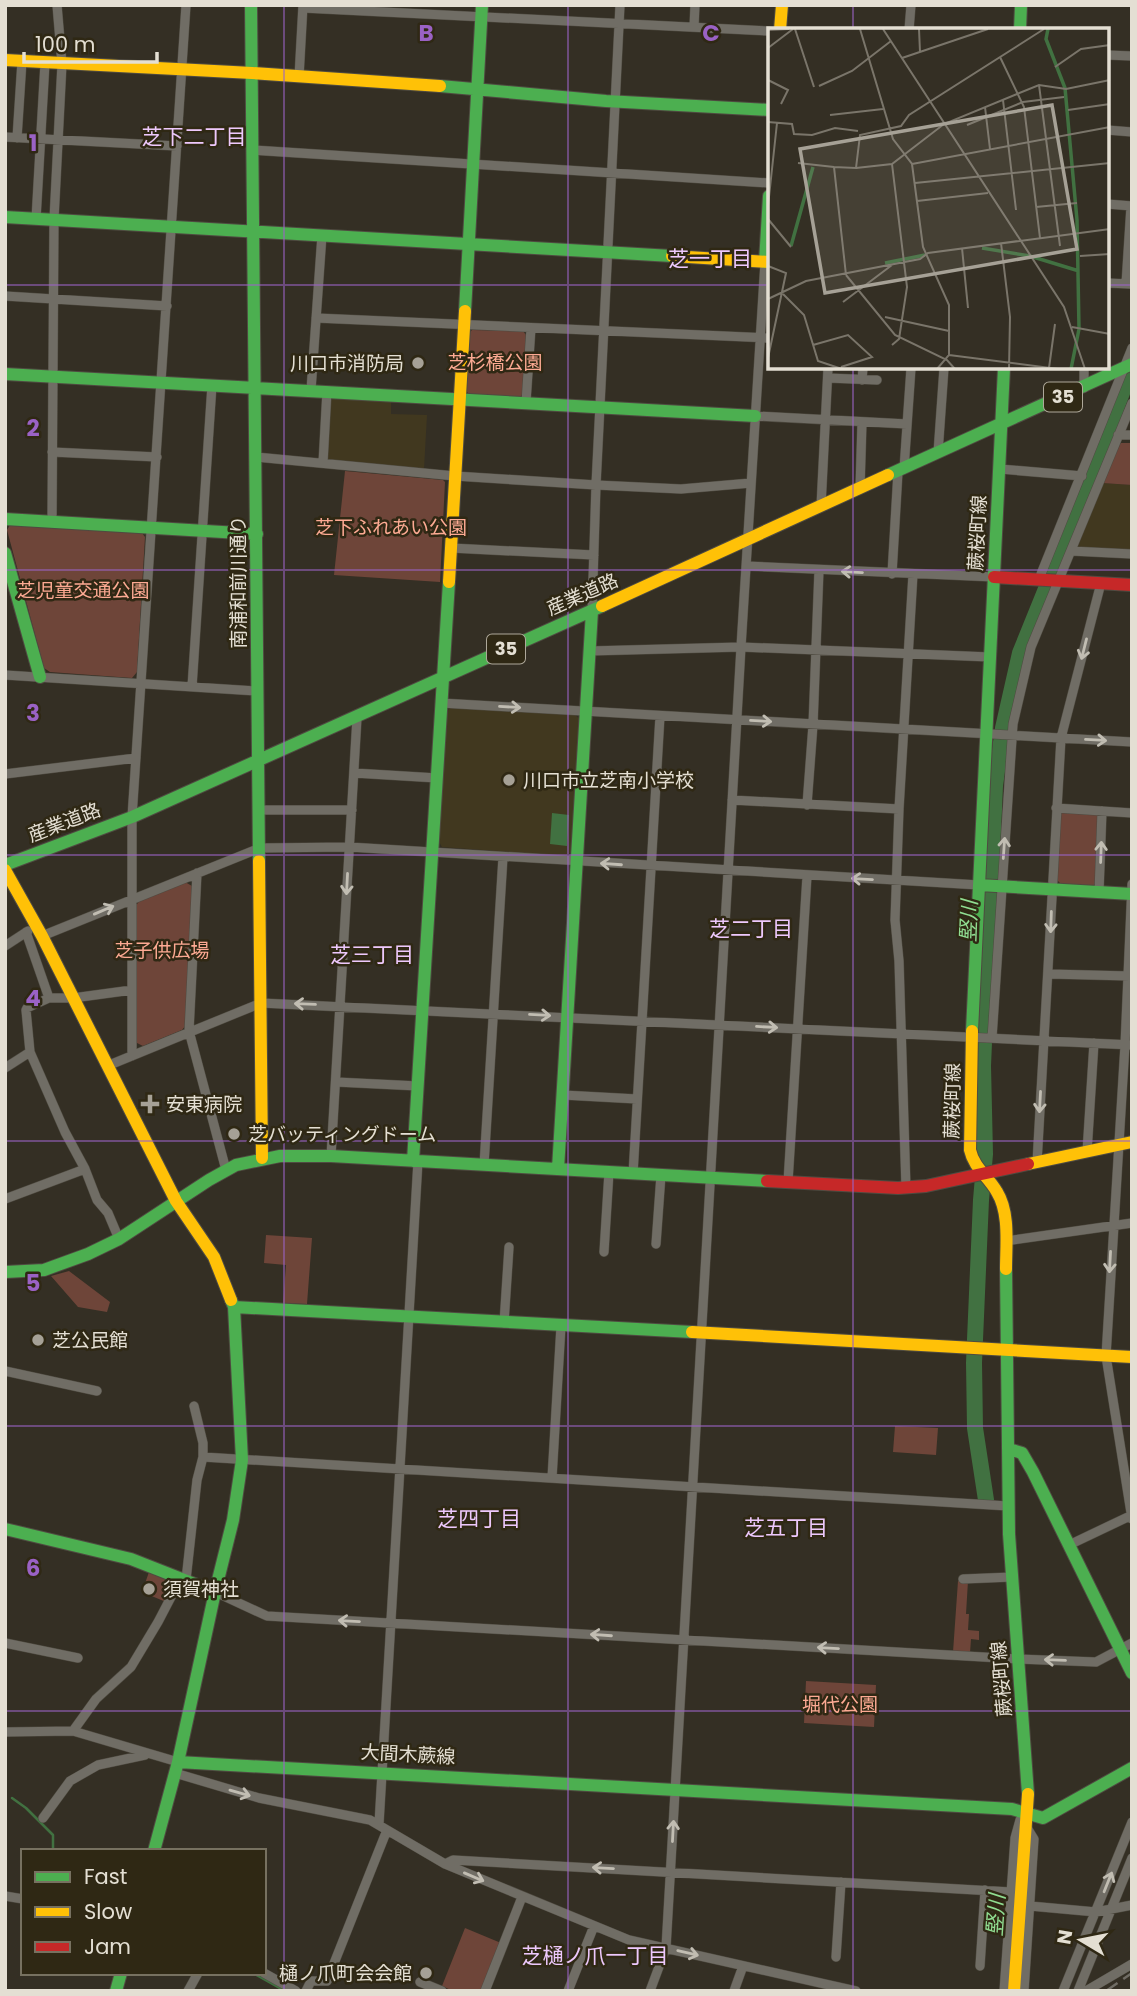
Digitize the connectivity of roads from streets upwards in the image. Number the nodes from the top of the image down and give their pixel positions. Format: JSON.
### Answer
{"nodes":[{"id":1,"x":58,"y":5,"type":"edge"},
{"id":2,"x":187,"y":5,"type":"edge"},
{"id":3,"x":251,"y":5,"type":"edge"},
{"id":4,"x":620,"y":5,"type":"edge"},
{"id":5,"x":695,"y":5,"type":"edge"},
{"id":6,"x":782,"y":5,"type":"edge"},
{"id":7,"x":911,"y":5,"type":"edge"},
{"id":8,"x":1021,"y":5,"type":"edge"},
{"id":9,"x":303,"y":7,"type":"edge"},
{"id":10,"x":481,"y":11,"type":"edge"},
{"id":11,"x":620,"y":23,"type":"junction"},
{"id":12,"x":694,"y":27,"type":"junction"},
{"id":13,"x":780,"y":28,"type":"edge"},
{"id":14,"x":909,"y":28,"type":"edge"},
{"id":15,"x":1020,"y":28,"type":"edge"},
{"id":16,"x":768,"y":31,"type":"edge"},
{"id":17,"x":1109,"y":55,"type":"edge"},
{"id":18,"x":1132,"y":56,"type":"edge"},
{"id":19,"x":5,"y":60,"type":"edge"},
{"id":20,"x":22,"y":61,"type":"junction"},
{"id":21,"x":45,"y":62,"type":"junction"},
{"id":22,"x":62,"y":64,"type":"junction"},
{"id":23,"x":182,"y":71,"type":"junction"},
{"id":24,"x":252,"y":74,"type":"junction"},
{"id":25,"x":299,"y":77,"type":"junction"},
{"id":26,"x":477,"y":89,"type":"junction"},
{"id":27,"x":616,"y":101,"type":"junction"},
{"id":28,"x":768,"y":110,"type":"edge"},
{"id":29,"x":1109,"y":130,"type":"edge"},
{"id":30,"x":1132,"y":132,"type":"edge"},
{"id":31,"x":5,"y":137,"type":"edge"},
{"id":32,"x":17,"y":138,"type":"junction"},
{"id":33,"x":41,"y":139,"type":"junction"},
{"id":34,"x":59,"y":140,"type":"junction"},
{"id":35,"x":177,"y":146,"type":"junction"},
{"id":36,"x":252,"y":150,"type":"junction"},
{"id":37,"x":473,"y":164,"type":"junction"},
{"id":38,"x":612,"y":173,"type":"junction"},
{"id":39,"x":768,"y":183,"type":"edge"},
{"id":40,"x":1109,"y":204,"type":"edge"},
{"id":41,"x":1132,"y":206,"type":"edge"},
{"id":42,"x":5,"y":217,"type":"edge"},
{"id":43,"x":36,"y":219,"type":"junction"},
{"id":44,"x":54,"y":219,"type":"junction"},
{"id":45,"x":173,"y":226,"type":"junction"},
{"id":46,"x":768,"y":229,"type":"edge"},
{"id":47,"x":253,"y":231,"type":"junction"},
{"id":48,"x":322,"y":235,"type":"junction"},
{"id":49,"x":468,"y":244,"type":"junction"},
{"id":50,"x":609,"y":252,"type":"junction"},
{"id":51,"x":767,"y":262,"type":"edge"},
{"id":52,"x":1109,"y":283,"type":"edge"},
{"id":53,"x":1129,"y":284,"type":"edge"},
{"id":54,"x":5,"y":296,"type":"edge"},
{"id":55,"x":53,"y":299,"type":"junction"},
{"id":56,"x":167,"y":306,"type":"junction"},
{"id":57,"x":316,"y":318,"type":"junction"},
{"id":58,"x":464,"y":325,"type":"junction"},
{"id":59,"x":531,"y":328,"type":"junction"},
{"id":60,"x":605,"y":331,"type":"junction"},
{"id":61,"x":765,"y":338,"type":"edge"},
{"id":62,"x":1132,"y":348,"type":"edge"},
{"id":63,"x":1128,"y":366,"type":"edge"},
{"id":64,"x":828,"y":369,"type":"edge"},
{"id":65,"x":863,"y":369,"type":"edge"},
{"id":66,"x":911,"y":369,"type":"edge"},
{"id":67,"x":944,"y":369,"type":"edge"},
{"id":68,"x":1004,"y":369,"type":"edge"},
{"id":69,"x":1084,"y":369,"type":"edge"},
{"id":70,"x":5,"y":374,"type":"edge"},
{"id":71,"x":51,"y":377,"type":"junction"},
{"id":72,"x":828,"y":378,"type":"junction"},
{"id":73,"x":862,"y":380,"type":"junction"},
{"id":74,"x":877,"y":380,"type":"dead end"},
{"id":75,"x":162,"y":382,"type":"junction"},
{"id":76,"x":212,"y":385,"type":"junction"},
{"id":77,"x":255,"y":388,"type":"junction"},
{"id":78,"x":1083,"y":388,"type":"junction"},
{"id":79,"x":311,"y":390,"type":"junction"},
{"id":80,"x":327,"y":391,"type":"junction"},
{"id":81,"x":459,"y":398,"type":"junction"},
{"id":82,"x":526,"y":402,"type":"junction"},
{"id":83,"x":1132,"y":403,"type":"edge"},
{"id":84,"x":600,"y":407,"type":"junction"},
{"id":85,"x":755,"y":416,"type":"junction"},
{"id":86,"x":826,"y":420,"type":"junction"},
{"id":87,"x":862,"y":422,"type":"junction"},
{"id":88,"x":907,"y":424,"type":"junction"},
{"id":89,"x":1002,"y":424,"type":"junction"},
{"id":90,"x":1118,"y":435,"type":"junction"},
{"id":91,"x":1132,"y":435,"type":"edge"},
{"id":92,"x":52,"y":452,"type":"junction"},
{"id":93,"x":938,"y":453,"type":"junction"},
{"id":94,"x":157,"y":457,"type":"junction"},
{"id":95,"x":256,"y":457,"type":"junction"},
{"id":96,"x":323,"y":464,"type":"junction"},
{"id":97,"x":1000,"y":469,"type":"junction"},
{"id":98,"x":901,"y":470,"type":"junction"},
{"id":99,"x":455,"y":476,"type":"junction"},
{"id":100,"x":1082,"y":476,"type":"junction"},
{"id":101,"x":751,"y":483,"type":"junction"},
{"id":102,"x":596,"y":485,"type":"junction"},
{"id":103,"x":860,"y":489,"type":"junction"},
{"id":104,"x":821,"y":506,"type":"junction"},
{"id":105,"x":5,"y":519,"type":"edge"},
{"id":106,"x":52,"y":522,"type":"junction"},
{"id":107,"x":152,"y":528,"type":"junction"},
{"id":108,"x":202,"y":531,"type":"junction"},
{"id":109,"x":257,"y":534,"type":"junction"},
{"id":110,"x":748,"y":539,"type":"junction"},
{"id":111,"x":451,"y":548,"type":"junction"},
{"id":112,"x":1071,"y":551,"type":"junction"},
{"id":113,"x":5,"y":552,"type":"edge"},
{"id":114,"x":1132,"y":554,"type":"edge"},
{"id":115,"x":594,"y":555,"type":"junction"},
{"id":116,"x":746,"y":566,"type":"junction"},
{"id":117,"x":819,"y":570,"type":"junction"},
{"id":118,"x":892,"y":573,"type":"junction"},
{"id":119,"x":913,"y":575,"type":"junction"},
{"id":120,"x":994,"y":577,"type":"junction"},
{"id":121,"x":1049,"y":579,"type":"junction"},
{"id":122,"x":1101,"y":583,"type":"junction"},
{"id":123,"x":1132,"y":585,"type":"edge"},
{"id":124,"x":592,"y":611,"type":"junction"},
{"id":125,"x":741,"y":646,"type":"junction"},
{"id":126,"x":815,"y":649,"type":"junction"},
{"id":127,"x":589,"y":651,"type":"junction"},
{"id":128,"x":908,"y":653,"type":"junction"},
{"id":129,"x":990,"y":657,"type":"junction"},
{"id":130,"x":5,"y":676,"type":"edge"},
{"id":131,"x":40,"y":677,"type":"junction"},
{"id":132,"x":443,"y":678,"type":"junction"},
{"id":133,"x":142,"y":684,"type":"junction"},
{"id":134,"x":192,"y":687,"type":"junction"},
{"id":135,"x":257,"y":691,"type":"junction"},
{"id":136,"x":441,"y":703,"type":"junction"},
{"id":137,"x":586,"y":711,"type":"junction"},
{"id":138,"x":660,"y":716,"type":"junction"},
{"id":139,"x":357,"y":718,"type":"junction"},
{"id":140,"x":737,"y":719,"type":"junction"},
{"id":141,"x":813,"y":725,"type":"junction"},
{"id":142,"x":903,"y":731,"type":"junction"},
{"id":143,"x":990,"y":735,"type":"junction"},
{"id":144,"x":1009,"y":736,"type":"junction"},
{"id":145,"x":1061,"y":738,"type":"junction"},
{"id":146,"x":1132,"y":742,"type":"edge"},
{"id":147,"x":136,"y":758,"type":"junction"},
{"id":148,"x":258,"y":762,"type":"junction"},
{"id":149,"x":354,"y":773,"type":"junction"},
{"id":150,"x":5,"y":774,"type":"edge"},
{"id":151,"x":437,"y":778,"type":"junction"},
{"id":152,"x":732,"y":800,"type":"junction"},
{"id":153,"x":807,"y":805,"type":"junction"},
{"id":154,"x":1056,"y":808,"type":"junction"},
{"id":155,"x":260,"y":810,"type":"junction"},
{"id":156,"x":352,"y":810,"type":"junction"},
{"id":157,"x":899,"y":810,"type":"junction"},
{"id":158,"x":1102,"y":811,"type":"junction"},
{"id":159,"x":1132,"y":813,"type":"edge"},
{"id":160,"x":132,"y":817,"type":"junction"},
{"id":161,"x":349,"y":847,"type":"junction"},
{"id":162,"x":260,"y":848,"type":"junction"},
{"id":163,"x":433,"y":852,"type":"junction"},
{"id":164,"x":503,"y":857,"type":"junction"},
{"id":165,"x":577,"y":861,"type":"junction"},
{"id":166,"x":650,"y":866,"type":"junction"},
{"id":167,"x":5,"y":868,"type":"edge"},
{"id":168,"x":728,"y":871,"type":"junction"},
{"id":169,"x":197,"y":873,"type":"junction"},
{"id":170,"x":807,"y":876,"type":"junction"},
{"id":171,"x":897,"y":881,"type":"junction"},
{"id":172,"x":1132,"y":884,"type":"edge"},
{"id":173,"x":990,"y":886,"type":"junction"},
{"id":174,"x":1052,"y":889,"type":"junction"},
{"id":175,"x":1099,"y":892,"type":"junction"},
{"id":176,"x":1131,"y":894,"type":"edge"},
{"id":177,"x":131,"y":898,"type":"junction"},
{"id":178,"x":34,"y":931,"type":"junction"},
{"id":179,"x":5,"y":946,"type":"edge"},
{"id":180,"x":1049,"y":974,"type":"junction"},
{"id":181,"x":1129,"y":976,"type":"edge"},
{"id":182,"x":132,"y":990,"type":"junction"},
{"id":183,"x":49,"y":998,"type":"junction"},
{"id":184,"x":73,"y":998,"type":"junction"},
{"id":185,"x":261,"y":1003,"type":"junction"},
{"id":186,"x":341,"y":1006,"type":"junction"},
{"id":187,"x":422,"y":1009,"type":"junction"},
{"id":188,"x":494,"y":1013,"type":"junction"},
{"id":189,"x":567,"y":1017,"type":"junction"},
{"id":190,"x":641,"y":1021,"type":"junction"},
{"id":191,"x":719,"y":1025,"type":"junction"},
{"id":192,"x":797,"y":1029,"type":"junction"},
{"id":193,"x":189,"y":1031,"type":"junction"},
{"id":194,"x":902,"y":1034,"type":"junction"},
{"id":195,"x":975,"y":1038,"type":"junction"},
{"id":196,"x":990,"y":1038,"type":"junction"},
{"id":197,"x":1044,"y":1041,"type":"junction"},
{"id":198,"x":1094,"y":1044,"type":"junction"},
{"id":199,"x":1128,"y":1045,"type":"edge"},
{"id":200,"x":30,"y":1052,"type":"junction"},
{"id":201,"x":132,"y":1056,"type":"junction"},
{"id":202,"x":107,"y":1066,"type":"junction"},
{"id":203,"x":5,"y":1068,"type":"edge"},
{"id":204,"x":336,"y":1082,"type":"junction"},
{"id":205,"x":418,"y":1086,"type":"junction"},
{"id":206,"x":563,"y":1095,"type":"junction"},
{"id":207,"x":637,"y":1099,"type":"junction"},
{"id":208,"x":1126,"y":1144,"type":"edge"},
{"id":209,"x":1087,"y":1152,"type":"junction"},
{"id":210,"x":331,"y":1156,"type":"junction"},
{"id":211,"x":262,"y":1158,"type":"junction"},
{"id":212,"x":416,"y":1161,"type":"junction"},
{"id":213,"x":1037,"y":1163,"type":"junction"},
{"id":214,"x":484,"y":1165,"type":"junction"},
{"id":215,"x":85,"y":1169,"type":"junction"},
{"id":216,"x":558,"y":1169,"type":"junction"},
{"id":217,"x":226,"y":1170,"type":"junction"},
{"id":218,"x":609,"y":1172,"type":"junction"},
{"id":219,"x":633,"y":1174,"type":"junction"},
{"id":220,"x":983,"y":1174,"type":"junction"},
{"id":221,"x":661,"y":1175,"type":"junction"},
{"id":222,"x":710,"y":1178,"type":"junction"},
{"id":223,"x":788,"y":1182,"type":"junction"},
{"id":224,"x":906,"y":1188,"type":"junction"},
{"id":225,"x":5,"y":1199,"type":"edge"},
{"id":226,"x":176,"y":1201,"type":"junction"},
{"id":227,"x":1132,"y":1223,"type":"edge"},
{"id":228,"x":1112,"y":1226,"type":"junction"},
{"id":229,"x":119,"y":1238,"type":"junction"},
{"id":230,"x":1006,"y":1241,"type":"junction"},
{"id":231,"x":656,"y":1244,"type":"dead end"},
{"id":232,"x":509,"y":1247,"type":"dead end"},
{"id":233,"x":604,"y":1252,"type":"dead end"},
{"id":234,"x":5,"y":1272,"type":"edge"},
{"id":235,"x":234,"y":1307,"type":"junction"},
{"id":236,"x":409,"y":1317,"type":"junction"},
{"id":237,"x":504,"y":1323,"type":"junction"},
{"id":238,"x":561,"y":1326,"type":"junction"},
{"id":239,"x":701,"y":1334,"type":"junction"},
{"id":240,"x":1007,"y":1351,"type":"junction"},
{"id":241,"x":1106,"y":1356,"type":"junction"},
{"id":242,"x":1132,"y":1357,"type":"edge"},
{"id":243,"x":5,"y":1371,"type":"edge"},
{"id":244,"x":97,"y":1391,"type":"dead end"},
{"id":245,"x":194,"y":1406,"type":"dead end"},
{"id":246,"x":1009,"y":1449,"type":"junction"},
{"id":247,"x":202,"y":1457,"type":"junction"},
{"id":248,"x":242,"y":1460,"type":"junction"},
{"id":249,"x":400,"y":1469,"type":"junction"},
{"id":250,"x":552,"y":1478,"type":"junction"},
{"id":251,"x":693,"y":1487,"type":"junction"},
{"id":252,"x":1008,"y":1506,"type":"junction"},
{"id":253,"x":1131,"y":1516,"type":"edge"},
{"id":254,"x":5,"y":1529,"type":"edge"},
{"id":255,"x":1069,"y":1545,"type":"junction"},
{"id":256,"x":1012,"y":1577,"type":"junction"},
{"id":257,"x":183,"y":1579,"type":"junction"},
{"id":258,"x":963,"y":1579,"type":"dead end"},
{"id":259,"x":215,"y":1592,"type":"junction"},
{"id":260,"x":391,"y":1623,"type":"junction"},
{"id":261,"x":684,"y":1640,"type":"junction"},
{"id":262,"x":5,"y":1643,"type":"edge"},
{"id":263,"x":1126,"y":1646,"type":"edge"},
{"id":264,"x":78,"y":1658,"type":"dead end"},
{"id":265,"x":1018,"y":1659,"type":"junction"},
{"id":266,"x":1132,"y":1673,"type":"edge"},
{"id":267,"x":5,"y":1731,"type":"edge"},
{"id":268,"x":73,"y":1731,"type":"junction"},
{"id":269,"x":146,"y":1754,"type":"junction"},
{"id":270,"x":176,"y":1767,"type":"junction"},
{"id":271,"x":1132,"y":1768,"type":"edge"},
{"id":272,"x":382,"y":1772,"type":"junction"},
{"id":273,"x":676,"y":1789,"type":"junction"},
{"id":274,"x":43,"y":1818,"type":"dead end"},
{"id":275,"x":1132,"y":1822,"type":"edge"},
{"id":276,"x":1026,"y":1826,"type":"junction"},
{"id":277,"x":383,"y":1827,"type":"junction"},
{"id":278,"x":155,"y":1849,"type":"edge"},
{"id":279,"x":1132,"y":1858,"type":"edge"},
{"id":280,"x":445,"y":1864,"type":"junction"},
{"id":281,"x":671,"y":1872,"type":"junction"},
{"id":282,"x":841,"y":1882,"type":"junction"},
{"id":283,"x":985,"y":1890,"type":"junction"},
{"id":284,"x":1011,"y":1892,"type":"junction"},
{"id":285,"x":522,"y":1897,"type":"junction"},
{"id":286,"x":1132,"y":1905,"type":"edge"},
{"id":287,"x":1030,"y":1906,"type":"junction"},
{"id":288,"x":1111,"y":1910,"type":"junction"},
{"id":289,"x":1096,"y":1912,"type":"junction"},
{"id":290,"x":594,"y":1926,"type":"junction"},
{"id":291,"x":666,"y":1948,"type":"junction"},
{"id":292,"x":836,"y":1957,"type":"dead end"},
{"id":293,"x":1132,"y":1964,"type":"edge"},
{"id":294,"x":744,"y":1966,"type":"junction"},
{"id":295,"x":980,"y":1966,"type":"dead end"},
{"id":296,"x":266,"y":1974,"type":"edge"},
{"id":297,"x":197,"y":1975,"type":"edge"},
{"id":298,"x":420,"y":1982,"type":"dead end"},
{"id":299,"x":816,"y":1987,"type":"edge"},
{"id":300,"x":188,"y":1991,"type":"edge"},
{"id":301,"x":296,"y":1991,"type":"edge"},
{"id":302,"x":306,"y":1991,"type":"edge"},
{"id":303,"x":442,"y":1991,"type":"edge"},
{"id":304,"x":485,"y":1991,"type":"edge"},
{"id":305,"x":568,"y":1991,"type":"edge"},
{"id":306,"x":650,"y":1991,"type":"edge"},
{"id":307,"x":734,"y":1991,"type":"edge"},
{"id":308,"x":856,"y":1991,"type":"edge"},
{"id":309,"x":1004,"y":1991,"type":"edge"},
{"id":310,"x":1014,"y":1991,"type":"edge"},
{"id":311,"x":1024,"y":1991,"type":"edge"},
{"id":312,"x":1063,"y":1991,"type":"edge"},
{"id":313,"x":1078,"y":1991,"type":"edge"},
{"id":314,"x":1086,"y":1991,"type":"edge"}],
"edges":[{"from":1,"to":22,"type":"street"},
{"from":2,"to":23,"type":"street"},
{"from":3,"to":24,"type":"street","name":"南浦和前川通り"},
{"from":4,"to":11,"type":"street"},
{"from":5,"to":12,"type":"street"},
{"from":6,"to":13,"type":"street"},
{"from":7,"to":14,"type":"street"},
{"from":8,"to":15,"type":"street"},
{"from":9,"to":10,"type":"street"},
{"from":9,"to":25,"type":"street"},
{"from":10,"to":11,"type":"street"},
{"from":10,"to":26,"type":"street"},
{"from":11,"to":12,"type":"street"},
{"from":11,"to":27,"type":"street"},
{"from":12,"to":16,"type":"street"},
{"from":17,"to":18,"type":"street"},
{"from":19,"to":20,"type":"street"},
{"from":20,"to":21,"type":"street"},
{"from":20,"to":32,"type":"street"},
{"from":21,"to":22,"type":"street"},
{"from":21,"to":33,"type":"street"},
{"from":22,"to":23,"type":"street"},
{"from":22,"to":34,"type":"street"},
{"from":23,"to":24,"type":"street"},
{"from":23,"to":35,"type":"street"},
{"from":24,"to":25,"type":"street"},
{"from":24,"to":36,"type":"street","name":"南浦和前川通り"},
{"from":25,"to":26,"type":"street"},
{"from":26,"to":27,"type":"street"},
{"from":26,"to":37,"type":"street"},
{"from":27,"to":28,"type":"street"},
{"from":27,"to":38,"type":"street"},
{"from":29,"to":30,"type":"street"},
{"from":31,"to":32,"type":"street"},
{"from":32,"to":33,"type":"street"},
{"from":33,"to":34,"type":"street"},
{"from":33,"to":43,"type":"street"},
{"from":34,"to":35,"type":"street"},
{"from":34,"to":44,"type":"street"},
{"from":35,"to":45,"type":"street"},
{"from":36,"to":37,"type":"street"},
{"from":36,"to":47,"type":"street","name":"南浦和前川通り"},
{"from":37,"to":38,"type":"street"},
{"from":37,"to":49,"type":"street"},
{"from":38,"to":39,"type":"street"},
{"from":38,"to":50,"type":"street"},
{"from":40,"to":41,"type":"street"},
{"from":41,"to":53,"type":"street"},
{"from":42,"to":43,"type":"street"},
{"from":43,"to":44,"type":"street"},
{"from":44,"to":45,"type":"street"},
{"from":44,"to":55,"type":"street"},
{"from":45,"to":47,"type":"street"},
{"from":45,"to":56,"type":"street"},
{"from":46,"to":51,"type":"street"},
{"from":47,"to":48,"type":"street"},
{"from":47,"to":77,"type":"street","name":"南浦和前川通り"},
{"from":48,"to":49,"type":"street"},
{"from":48,"to":57,"type":"street"},
{"from":49,"to":50,"type":"street"},
{"from":49,"to":58,"type":"street"},
{"from":50,"to":51,"type":"street"},
{"from":50,"to":60,"type":"street"},
{"from":51,"to":61,"type":"street"},
{"from":52,"to":53,"type":"street"},
{"from":54,"to":55,"type":"street"},
{"from":55,"to":56,"type":"street"},
{"from":55,"to":71,"type":"street"},
{"from":56,"to":75,"type":"street"},
{"from":57,"to":58,"type":"street"},
{"from":57,"to":79,"type":"street"},
{"from":58,"to":59,"type":"street"},
{"from":58,"to":81,"type":"street"},
{"from":59,"to":60,"type":"street"},
{"from":59,"to":82,"type":"street"},
{"from":60,"to":61,"type":"street"},
{"from":60,"to":84,"type":"street"},
{"from":61,"to":85,"type":"street"},
{"from":62,"to":63,"type":"street"},
{"from":63,"to":78,"type":"street","name":"産業道路","number":"35"},
{"from":63,"to":100,"type":"street"},
{"from":64,"to":72,"type":"street"},
{"from":65,"to":73,"type":"street"},
{"from":66,"to":88,"type":"street"},
{"from":67,"to":93,"type":"street"},
{"from":68,"to":89,"type":"street","name":"蕨桜町線"},
{"from":69,"to":78,"type":"street"},
{"from":70,"to":71,"type":"street"},
{"from":71,"to":75,"type":"street"},
{"from":71,"to":92,"type":"street"},
{"from":72,"to":73,"type":"street"},
{"from":72,"to":86,"type":"street"},
{"from":73,"to":74,"type":"street"},
{"from":75,"to":76,"type":"street"},
{"from":75,"to":94,"type":"street"},
{"from":76,"to":77,"type":"street"},
{"from":76,"to":108,"type":"street"},
{"from":77,"to":79,"type":"street"},
{"from":77,"to":95,"type":"street","name":"南浦和前川通り"},
{"from":78,"to":89,"type":"street","name":"産業道路","number":"35"},
{"from":79,"to":80,"type":"street"},
{"from":80,"to":81,"type":"street"},
{"from":80,"to":96,"type":"street"},
{"from":81,"to":82,"type":"street"},
{"from":81,"to":99,"type":"street"},
{"from":82,"to":84,"type":"street"},
{"from":83,"to":90,"type":"street"},
{"from":84,"to":85,"type":"street"},
{"from":84,"to":102,"type":"street"},
{"from":85,"to":86,"type":"street"},
{"from":85,"to":101,"type":"street"},
{"from":86,"to":87,"type":"street"},
{"from":86,"to":104,"type":"street"},
{"from":87,"to":88,"type":"street"},
{"from":87,"to":103,"type":"street"},
{"from":88,"to":98,"type":"street"},
{"from":89,"to":93,"type":"street","name":"産業道路","number":"35"},
{"from":89,"to":97,"type":"street","name":"蕨桜町線"},
{"from":90,"to":91,"type":"street"},
{"from":90,"to":112,"type":"street"},
{"from":92,"to":94,"type":"street"},
{"from":92,"to":106,"type":"street"},
{"from":93,"to":98,"type":"street","name":"産業道路","number":"35"},
{"from":94,"to":107,"type":"street"},
{"from":95,"to":96,"type":"street"},
{"from":95,"to":109,"type":"street","name":"南浦和前川通り"},
{"from":96,"to":99,"type":"street"},
{"from":97,"to":100,"type":"street"},
{"from":97,"to":120,"type":"street","name":"蕨桜町線"},
{"from":98,"to":103,"type":"street","name":"産業道路","number":"35"},
{"from":98,"to":118,"type":"street"},
{"from":99,"to":102,"type":"street"},
{"from":99,"to":111,"type":"street"},
{"from":100,"to":121,"type":"street"},
{"from":101,"to":102,"type":"street"},
{"from":101,"to":110,"type":"street"},
{"from":102,"to":115,"type":"street"},
{"from":103,"to":104,"type":"street","name":"産業道路","number":"35"},
{"from":104,"to":110,"type":"street","name":"産業道路","number":"35"},
{"from":105,"to":106,"type":"street"},
{"from":106,"to":107,"type":"street"},
{"from":107,"to":108,"type":"street"},
{"from":107,"to":133,"type":"street"},
{"from":108,"to":109,"type":"street"},
{"from":108,"to":134,"type":"street"},
{"from":109,"to":135,"type":"street","name":"南浦和前川通り"},
{"from":110,"to":116,"type":"street"},
{"from":110,"to":124,"type":"street","name":"産業道路","number":"35"},
{"from":111,"to":115,"type":"street"},
{"from":111,"to":132,"type":"street"},
{"from":112,"to":114,"type":"street"},
{"from":112,"to":121,"type":"street"},
{"from":113,"to":131,"type":"street"},
{"from":115,"to":124,"type":"street"},
{"from":116,"to":117,"type":"street"},
{"from":116,"to":125,"type":"street"},
{"from":118,"to":117,"type":"street","one_way":true},
{"from":117,"to":126,"type":"street"},
{"from":118,"to":119,"type":"street"},
{"from":119,"to":120,"type":"street"},
{"from":119,"to":128,"type":"street"},
{"from":120,"to":121,"type":"street"},
{"from":120,"to":129,"type":"street","name":"蕨桜町線"},
{"from":121,"to":122,"type":"street"},
{"from":121,"to":144,"type":"street"},
{"from":122,"to":123,"type":"street"},
{"from":122,"to":145,"type":"street","one_way":true},
{"from":124,"to":127,"type":"street"},
{"from":124,"to":132,"type":"street","name":"産業道路","number":"35"},
{"from":125,"to":126,"type":"street"},
{"from":125,"to":127,"type":"street"},
{"from":125,"to":140,"type":"street"},
{"from":126,"to":128,"type":"street"},
{"from":126,"to":141,"type":"street"},
{"from":127,"to":137,"type":"street"},
{"from":128,"to":129,"type":"street"},
{"from":128,"to":142,"type":"street"},
{"from":129,"to":143,"type":"street","name":"蕨桜町線"},
{"from":130,"to":131,"type":"street"},
{"from":131,"to":133,"type":"street"},
{"from":132,"to":136,"type":"street"},
{"from":132,"to":139,"type":"street","name":"産業道路","number":"35"},
{"from":133,"to":134,"type":"street"},
{"from":133,"to":147,"type":"street"},
{"from":134,"to":135,"type":"street"},
{"from":135,"to":148,"type":"street","name":"南浦和前川通り"},
{"from":136,"to":137,"type":"street","one_way":true},
{"from":136,"to":151,"type":"street"},
{"from":137,"to":138,"type":"street"},
{"from":137,"to":165,"type":"street"},
{"from":138,"to":140,"type":"street"},
{"from":138,"to":166,"type":"street"},
{"from":139,"to":148,"type":"street","name":"産業道路","number":"35"},
{"from":139,"to":149,"type":"street"},
{"from":140,"to":141,"type":"street","one_way":true},
{"from":140,"to":152,"type":"street"},
{"from":141,"to":142,"type":"street"},
{"from":141,"to":153,"type":"street"},
{"from":142,"to":143,"type":"street"},
{"from":142,"to":157,"type":"street"},
{"from":143,"to":144,"type":"street"},
{"from":143,"to":173,"type":"street","name":"蕨桜町線"},
{"from":144,"to":145,"type":"street"},
{"from":173,"to":144,"type":"street","one_way":true},
{"from":145,"to":146,"type":"street","one_way":true},
{"from":145,"to":154,"type":"street"},
{"from":147,"to":150,"type":"street"},
{"from":147,"to":160,"type":"street"},
{"from":148,"to":155,"type":"street","name":"南浦和前川通り"},
{"from":148,"to":160,"type":"street","name":"産業道路","number":"35"},
{"from":149,"to":151,"type":"street"},
{"from":149,"to":156,"type":"street"},
{"from":151,"to":163,"type":"street"},
{"from":152,"to":153,"type":"street"},
{"from":152,"to":168,"type":"street"},
{"from":153,"to":157,"type":"street"},
{"from":154,"to":158,"type":"street"},
{"from":154,"to":174,"type":"street"},
{"from":155,"to":156,"type":"street"},
{"from":155,"to":162,"type":"street","name":"南浦和前川通り"},
{"from":156,"to":161,"type":"street"},
{"from":157,"to":171,"type":"street"},
{"from":158,"to":159,"type":"street"},
{"from":175,"to":158,"type":"street","one_way":true},
{"from":160,"to":167,"type":"street","name":"産業道路","number":"35"},
{"from":160,"to":177,"type":"street"},
{"from":161,"to":162,"type":"street"},
{"from":161,"to":163,"type":"street"},
{"from":161,"to":186,"type":"street","one_way":true},
{"from":162,"to":169,"type":"street"},
{"from":162,"to":185,"type":"street","name":"南浦和前川通り"},
{"from":163,"to":164,"type":"street"},
{"from":163,"to":187,"type":"street"},
{"from":164,"to":165,"type":"street"},
{"from":164,"to":188,"type":"street"},
{"from":166,"to":165,"type":"street","one_way":true},
{"from":165,"to":189,"type":"street"},
{"from":166,"to":168,"type":"street"},
{"from":166,"to":190,"type":"street"},
{"from":167,"to":178,"type":"street"},
{"from":168,"to":170,"type":"street"},
{"from":168,"to":191,"type":"street"},
{"from":169,"to":177,"type":"street"},
{"from":169,"to":193,"type":"street"},
{"from":171,"to":170,"type":"street","one_way":true},
{"from":170,"to":192,"type":"street"},
{"from":171,"to":173,"type":"street"},
{"from":171,"to":194,"type":"street"},
{"from":172,"to":176,"type":"street"},
{"from":173,"to":174,"type":"street"},
{"from":173,"to":195,"type":"street","name":"蕨桜町線"},
{"from":173,"to":196,"type":"street"},
{"from":174,"to":175,"type":"street"},
{"from":174,"to":180,"type":"street","one_way":true},
{"from":175,"to":176,"type":"street"},
{"from":176,"to":181,"type":"street"},
{"from":178,"to":177,"type":"street","one_way":true},
{"from":177,"to":182,"type":"street"},
{"from":178,"to":179,"type":"street"},
{"from":178,"to":183,"type":"street"},
{"from":178,"to":184,"type":"street"},
{"from":180,"to":181,"type":"street"},
{"from":180,"to":197,"type":"street"},
{"from":181,"to":199,"type":"street"},
{"from":182,"to":184,"type":"street"},
{"from":182,"to":201,"type":"street"},
{"from":183,"to":184,"type":"street"},
{"from":183,"to":200,"type":"street"},
{"from":184,"to":202,"type":"street"},
{"from":186,"to":185,"type":"street","one_way":true},
{"from":185,"to":193,"type":"street"},
{"from":185,"to":211,"type":"street","name":"南浦和前川通り"},
{"from":186,"to":187,"type":"street"},
{"from":186,"to":204,"type":"street"},
{"from":187,"to":188,"type":"street"},
{"from":187,"to":205,"type":"street"},
{"from":188,"to":189,"type":"street","one_way":true},
{"from":188,"to":214,"type":"street"},
{"from":189,"to":190,"type":"street"},
{"from":189,"to":206,"type":"street"},
{"from":190,"to":191,"type":"street"},
{"from":190,"to":207,"type":"street"},
{"from":191,"to":192,"type":"street","one_way":true},
{"from":191,"to":222,"type":"street"},
{"from":192,"to":194,"type":"street"},
{"from":192,"to":223,"type":"street"},
{"from":193,"to":201,"type":"street"},
{"from":193,"to":217,"type":"street"},
{"from":194,"to":195,"type":"street"},
{"from":194,"to":224,"type":"street"},
{"from":195,"to":196,"type":"street"},
{"from":195,"to":220,"type":"street","name":"蕨桜町線"},
{"from":196,"to":197,"type":"street"},
{"from":197,"to":198,"type":"street"},
{"from":197,"to":213,"type":"street","one_way":true},
{"from":198,"to":199,"type":"street"},
{"from":198,"to":209,"type":"street"},
{"from":199,"to":208,"type":"street"},
{"from":200,"to":203,"type":"street"},
{"from":200,"to":215,"type":"street"},
{"from":201,"to":202,"type":"street"},
{"from":202,"to":226,"type":"street"},
{"from":204,"to":205,"type":"street"},
{"from":204,"to":210,"type":"street"},
{"from":205,"to":212,"type":"street"},
{"from":206,"to":207,"type":"street"},
{"from":206,"to":216,"type":"street"},
{"from":207,"to":219,"type":"street"},
{"from":208,"to":209,"type":"street"},
{"from":208,"to":228,"type":"street"},
{"from":209,"to":213,"type":"street"},
{"from":210,"to":211,"type":"street"},
{"from":210,"to":212,"type":"street"},
{"from":211,"to":217,"type":"street"},
{"from":212,"to":214,"type":"street"},
{"from":212,"to":236,"type":"street"},
{"from":213,"to":220,"type":"street"},
{"from":214,"to":216,"type":"street"},
{"from":215,"to":225,"type":"street"},
{"from":215,"to":229,"type":"street"},
{"from":216,"to":218,"type":"street"},
{"from":217,"to":226,"type":"street"},
{"from":218,"to":219,"type":"street"},
{"from":218,"to":233,"type":"street"},
{"from":219,"to":221,"type":"street"},
{"from":220,"to":224,"type":"street"},
{"from":220,"to":230,"type":"street","name":"蕨桜町線"},
{"from":221,"to":222,"type":"street"},
{"from":221,"to":231,"type":"street"},
{"from":222,"to":223,"type":"street"},
{"from":222,"to":239,"type":"street"},
{"from":223,"to":224,"type":"street"},
{"from":226,"to":229,"type":"street"},
{"from":226,"to":235,"type":"street"},
{"from":227,"to":228,"type":"street"},
{"from":228,"to":230,"type":"street"},
{"from":228,"to":241,"type":"street","one_way":true},
{"from":229,"to":234,"type":"street"},
{"from":230,"to":240,"type":"street","name":"蕨桜町線"},
{"from":232,"to":237,"type":"street"},
{"from":235,"to":236,"type":"street"},
{"from":235,"to":248,"type":"street"},
{"from":236,"to":237,"type":"street"},
{"from":236,"to":249,"type":"street"},
{"from":237,"to":238,"type":"street"},
{"from":238,"to":239,"type":"street"},
{"from":238,"to":250,"type":"street"},
{"from":239,"to":240,"type":"street"},
{"from":239,"to":251,"type":"street"},
{"from":240,"to":241,"type":"street"},
{"from":240,"to":246,"type":"street","name":"蕨桜町線"},
{"from":241,"to":242,"type":"street"},
{"from":241,"to":253,"type":"street"},
{"from":243,"to":244,"type":"street"},
{"from":245,"to":247,"type":"street"},
{"from":246,"to":252,"type":"street","name":"蕨桜町線"},
{"from":246,"to":255,"type":"street"},
{"from":247,"to":248,"type":"street"},
{"from":247,"to":257,"type":"street"},
{"from":248,"to":249,"type":"street"},
{"from":248,"to":259,"type":"street"},
{"from":249,"to":250,"type":"street"},
{"from":249,"to":260,"type":"street"},
{"from":250,"to":251,"type":"street"},
{"from":251,"to":252,"type":"street"},
{"from":251,"to":261,"type":"street"},
{"from":252,"to":256,"type":"street","name":"蕨桜町線"},
{"from":253,"to":255,"type":"street"},
{"from":254,"to":257,"type":"street"},
{"from":255,"to":263,"type":"street"},
{"from":256,"to":258,"type":"street"},
{"from":256,"to":265,"type":"street","name":"蕨桜町線"},
{"from":257,"to":259,"type":"street"},
{"from":257,"to":268,"type":"street"},
{"from":260,"to":259,"type":"street","one_way":true},
{"from":259,"to":270,"type":"street"},
{"from":261,"to":260,"type":"street","one_way":true},
{"from":260,"to":272,"type":"street"},
{"from":265,"to":261,"type":"street","one_way":true},
{"from":261,"to":273,"type":"street"},
{"from":262,"to":264,"type":"street"},
{"from":263,"to":265,"type":"street","one_way":true},
{"from":263,"to":266,"type":"street"},
{"from":265,"to":276,"type":"street","name":"蕨桜町線"},
{"from":267,"to":268,"type":"street"},
{"from":268,"to":269,"type":"street"},
{"from":269,"to":270,"type":"street"},
{"from":269,"to":274,"type":"street"},
{"from":270,"to":272,"type":"street","name":"大間木蕨線"},
{"from":270,"to":277,"type":"street","one_way":true},
{"from":270,"to":278,"type":"street"},
{"from":271,"to":276,"type":"street","name":"大間木蕨線"},
{"from":272,"to":273,"type":"street","name":"大間木蕨線"},
{"from":272,"to":277,"type":"street"},
{"from":273,"to":276,"type":"street","name":"大間木蕨線"},
{"from":281,"to":273,"type":"street","one_way":true},
{"from":289,"to":275,"type":"street","one_way":true},
{"from":276,"to":284,"type":"street"},
{"from":276,"to":287,"type":"street"},
{"from":276,"to":310,"type":"street","name":"蕨桜町線"},
{"from":277,"to":280,"type":"street"},
{"from":277,"to":302,"type":"street"},
{"from":279,"to":288,"type":"street"},
{"from":281,"to":280,"type":"street","one_way":true},
{"from":280,"to":285,"type":"street","one_way":true},
{"from":281,"to":282,"type":"street"},
{"from":281,"to":291,"type":"street"},
{"from":282,"to":283,"type":"street"},
{"from":282,"to":292,"type":"street"},
{"from":283,"to":284,"type":"street"},
{"from":283,"to":295,"type":"street"},
{"from":284,"to":309,"type":"street"},
{"from":285,"to":290,"type":"street"},
{"from":285,"to":304,"type":"street"},
{"from":286,"to":288,"type":"street"},
{"from":287,"to":289,"type":"street"},
{"from":287,"to":311,"type":"street"},
{"from":288,"to":289,"type":"street"},
{"from":288,"to":313,"type":"street"},
{"from":289,"to":312,"type":"street"},
{"from":290,"to":291,"type":"street"},
{"from":290,"to":305,"type":"street"},
{"from":291,"to":294,"type":"street","one_way":true},
{"from":291,"to":306,"type":"street"},
{"from":293,"to":314,"type":"street"},
{"from":294,"to":299,"type":"street"},
{"from":294,"to":307,"type":"street"},
{"from":296,"to":301,"type":"street"},
{"from":297,"to":300,"type":"street"},
{"from":298,"to":303,"type":"street"},
{"from":299,"to":308,"type":"street"}]}
